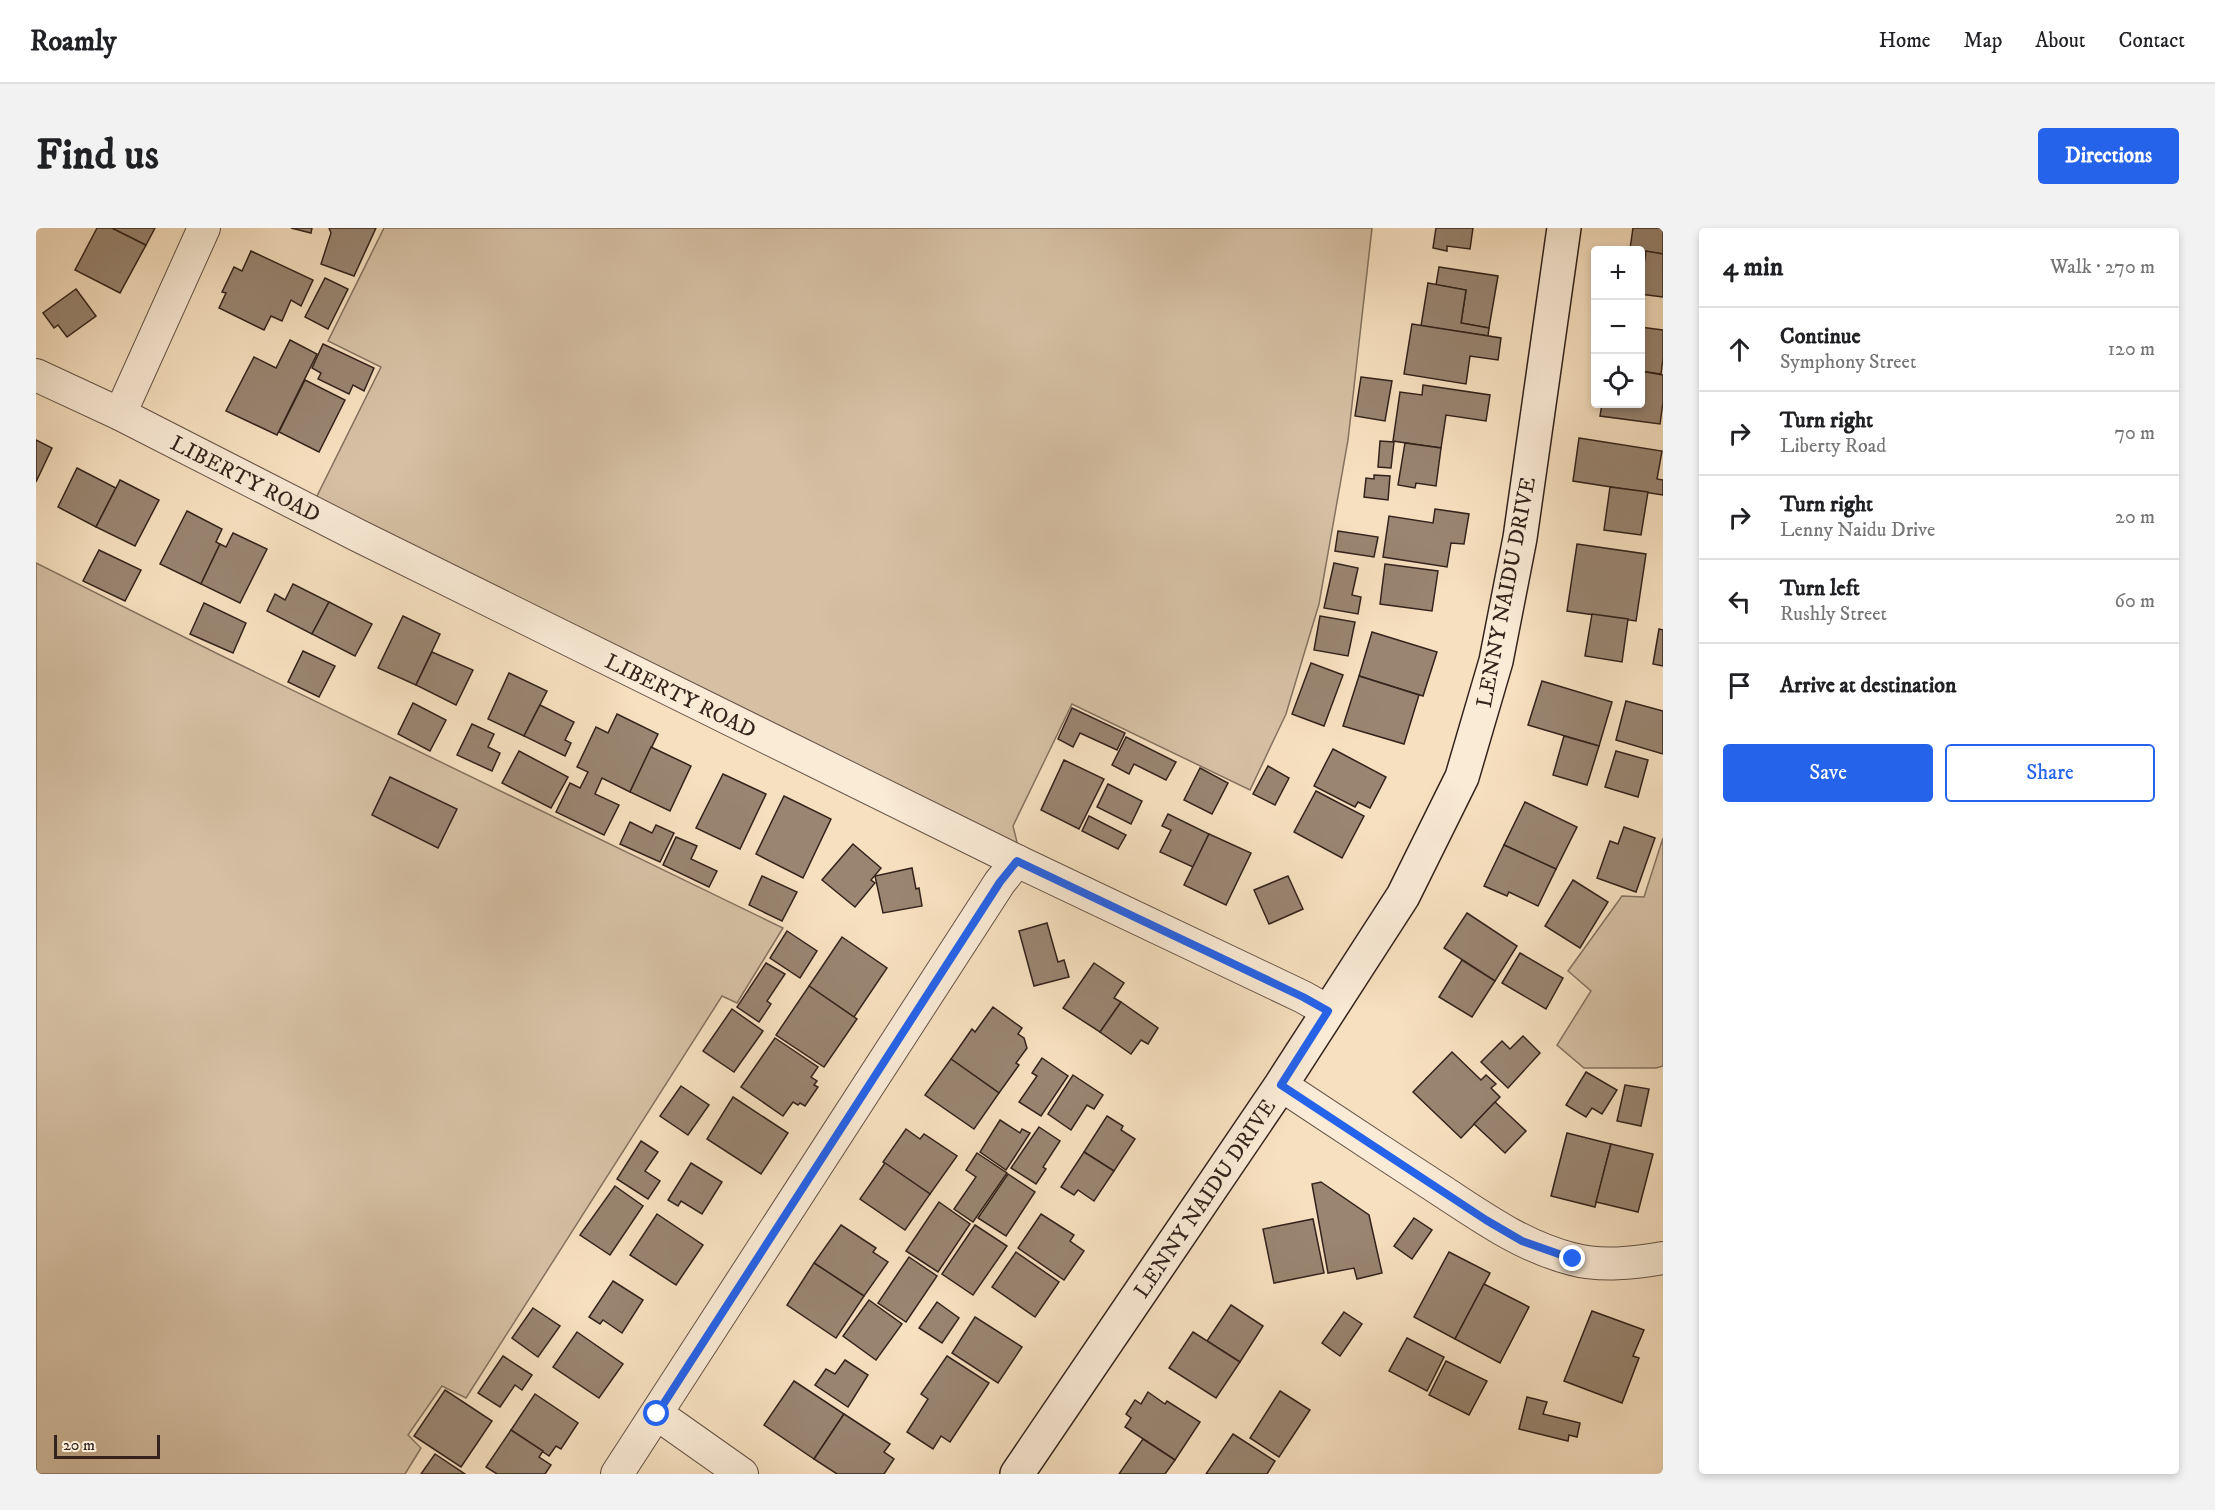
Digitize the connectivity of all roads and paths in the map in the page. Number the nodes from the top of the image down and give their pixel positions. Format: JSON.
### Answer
{"nodes":[{"id":1,"x":204,"y":228,"type":"edge"},
{"id":2,"x":1564,"y":228,"type":"edge"},
{"id":3,"x":36,"y":375,"type":"edge"},
{"id":4,"x":120,"y":414,"type":"junction"},
{"id":5,"x":1017,"y":861,"type":"junction"},
{"id":6,"x":1328,"y":1011,"type":"junction"},
{"id":7,"x":1281,"y":1085,"type":"junction"},
{"id":8,"x":1663,"y":1258,"type":"edge"},
{"id":9,"x":657,"y":1414,"type":"junction"},
{"id":10,"x":617,"y":1474,"type":"edge"},
{"id":11,"x":742,"y":1474,"type":"edge"},
{"id":12,"x":1017,"y":1474,"type":"edge"}],
"edges":[{"from":1,"to":4,"type":"street"},
{"from":2,"to":6,"type":"street","name":"LENNY NAIDU DRIVE"},
{"from":3,"to":4,"type":"street","name":"LIBERTY ROAD"},
{"from":4,"to":5,"type":"street","name":"LIBERTY ROAD"},
{"from":5,"to":6,"type":"street","name":"LIBERTY ROAD"},
{"from":5,"to":9,"type":"street"},
{"from":6,"to":7,"type":"street","name":"LENNY NAIDU DRIVE"},
{"from":7,"to":8,"type":"street"},
{"from":7,"to":12,"type":"street","name":"LENNY NAIDU DRIVE"},
{"from":9,"to":10,"type":"street"},
{"from":9,"to":11,"type":"street"}]}
